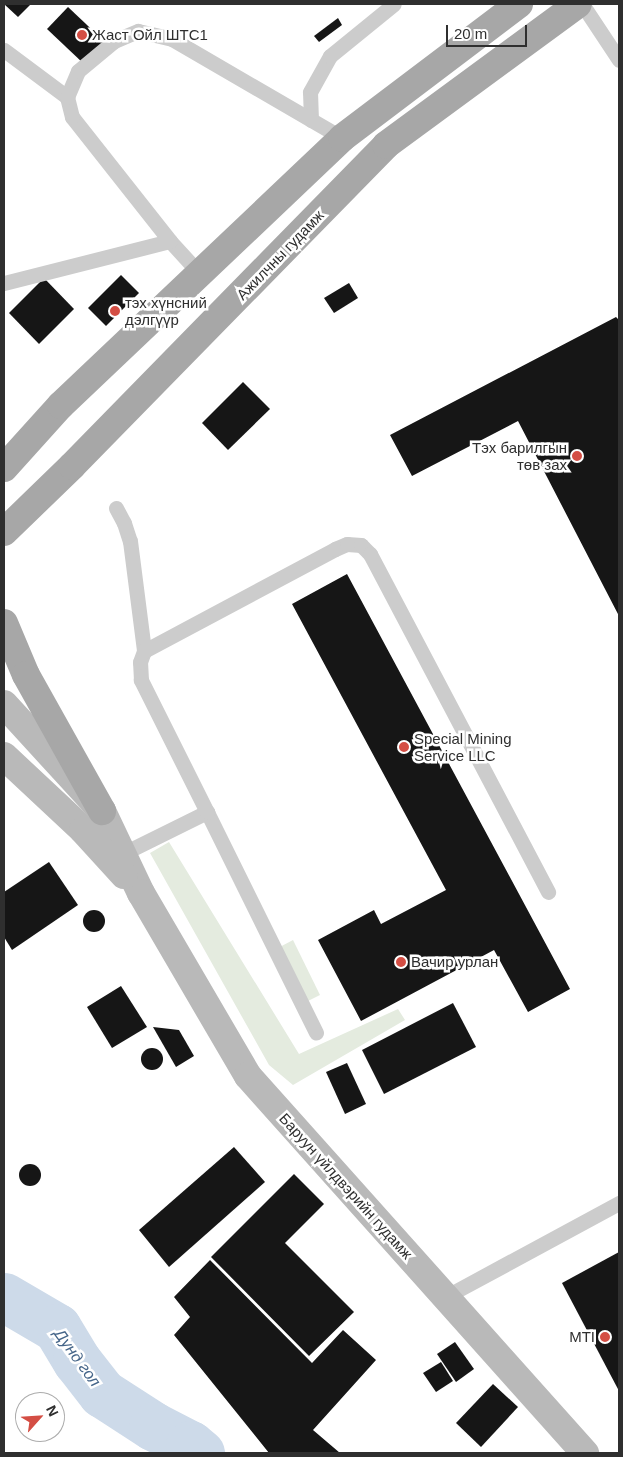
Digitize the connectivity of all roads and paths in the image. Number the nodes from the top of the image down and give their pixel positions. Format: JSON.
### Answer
{"nodes":[{"id":1,"x":394,"y":4,"type":"edge"},
{"id":2,"x":519,"y":4,"type":"edge"},
{"id":3,"x":580,"y":4,"type":"edge"},
{"id":4,"x":4,"y":50,"type":"edge"},
{"id":5,"x":617,"y":54,"type":"edge"},
{"id":6,"x":67,"y":97,"type":"junction"},
{"id":7,"x":311,"y":120,"type":"junction"},
{"id":8,"x":342,"y":138,"type":"junction"},
{"id":9,"x":170,"y":241,"type":"junction"},
{"id":10,"x":200,"y":274,"type":"junction"},
{"id":11,"x":4,"y":283,"type":"edge"},
{"id":12,"x":4,"y":468,"type":"edge"},
{"id":13,"x":116,"y":508,"type":"dead end"},
{"id":14,"x":4,"y":532,"type":"edge"},
{"id":15,"x":4,"y":623,"type":"edge"},
{"id":16,"x":144,"y":650,"type":"junction"},
{"id":17,"x":4,"y":704,"type":"edge"},
{"id":18,"x":4,"y":756,"type":"edge"},
{"id":19,"x":102,"y":810,"type":"junction"},
{"id":20,"x":206,"y":812,"type":"junction"},
{"id":21,"x":124,"y":853,"type":"junction"},
{"id":22,"x":548,"y":892,"type":"dead end"},
{"id":23,"x":140,"y":893,"type":"junction"},
{"id":24,"x":316,"y":1033,"type":"dead end"},
{"id":25,"x":619,"y":1203,"type":"edge"},
{"id":26,"x":445,"y":1298,"type":"junction"},
{"id":27,"x":585,"y":1453,"type":"edge"}],
"edges":[{"from":1,"to":7,"type":"lane"},
{"from":2,"to":8,"type":"main road"},
{"from":3,"to":5,"type":"lane"},
{"from":3,"to":14,"type":"main road","name":"Ажилчны гудамж"},
{"from":4,"to":6,"type":"lane"},
{"from":6,"to":7,"type":"lane"},
{"from":6,"to":9,"type":"lane"},
{"from":7,"to":8,"type":"lane"},
{"from":8,"to":10,"type":"main road"},
{"from":9,"to":10,"type":"lane"},
{"from":9,"to":11,"type":"lane"},
{"from":10,"to":12,"type":"main road"},
{"from":13,"to":16,"type":"lane"},
{"from":15,"to":19,"type":"main road"},
{"from":16,"to":20,"type":"lane"},
{"from":16,"to":22,"type":"lane"},
{"from":17,"to":19,"type":"street","name":"Баруун үйлдвэрийн гудамж"},
{"from":18,"to":23,"type":"street","name":"Баруун үйлдвэрийн гудамж"},
{"from":19,"to":21,"type":"street","name":"Баруун үйлдвэрийн гудамж"},
{"from":20,"to":21,"type":"lane"},
{"from":20,"to":24,"type":"lane"},
{"from":21,"to":23,"type":"street","name":"Баруун үйлдвэрийн гудамж"},
{"from":23,"to":26,"type":"street","name":"Баруун үйлдвэрийн гудамж"},
{"from":25,"to":26,"type":"lane"},
{"from":26,"to":27,"type":"street","name":"Баруун үйлдвэрийн гудамж"}]}
